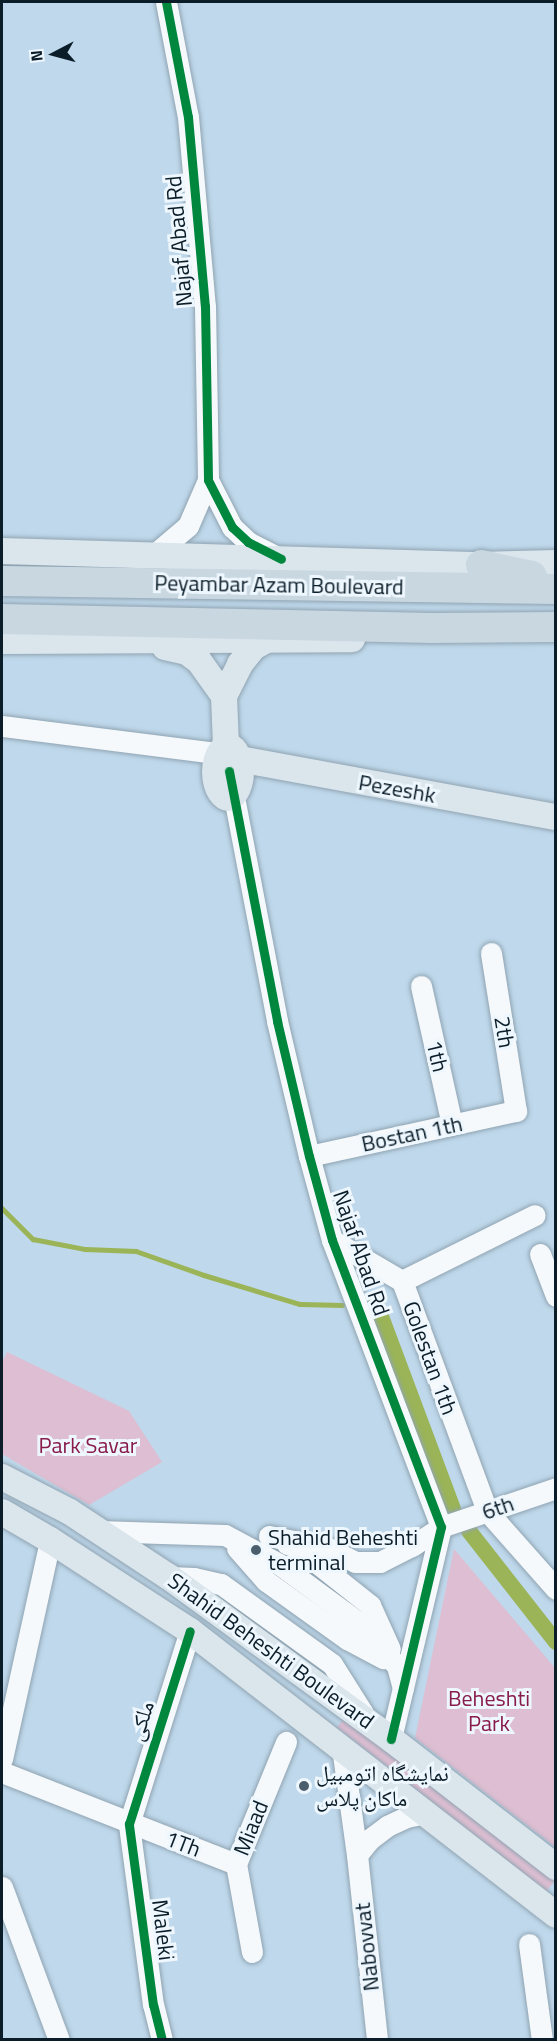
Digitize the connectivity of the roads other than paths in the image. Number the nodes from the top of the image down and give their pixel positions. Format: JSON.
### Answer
{"nodes":[{"id":1,"x":166,"y":2,"type":"edge"},
{"id":2,"x":208,"y":480,"type":"junction"},
{"id":3,"x":2,"y":550,"type":"edge"},
{"id":4,"x":156,"y":554,"type":"junction"},
{"id":5,"x":282,"y":559,"type":"junction"},
{"id":6,"x":555,"y":563,"type":"edge"},
{"id":7,"x":481,"y":565,"type":"junction"},
{"id":8,"x":2,"y":581,"type":"edge"},
{"id":9,"x":555,"y":581,"type":"edge"},
{"id":10,"x":555,"y":590,"type":"edge"},
{"id":11,"x":2,"y":619,"type":"edge"},
{"id":12,"x":555,"y":627,"type":"edge"},
{"id":13,"x":432,"y":628,"type":"junction"},
{"id":14,"x":2,"y":641,"type":"edge"},
{"id":15,"x":265,"y":641,"type":"junction"},
{"id":16,"x":129,"y":642,"type":"junction"},
{"id":17,"x":224,"y":696,"type":"junction"},
{"id":18,"x":2,"y":726,"type":"edge"},
{"id":19,"x":228,"y":757,"type":"junction"},
{"id":20,"x":555,"y":817,"type":"edge"},
{"id":21,"x":491,"y":953,"type":"dead end"},
{"id":22,"x":421,"y":986,"type":"dead end"},
{"id":23,"x":516,"y":1112,"type":"joint"},
{"id":24,"x":452,"y":1125,"type":"junction"},
{"id":25,"x":309,"y":1156,"type":"junction"},
{"id":26,"x":535,"y":1215,"type":"dead end"},
{"id":27,"x":332,"y":1240,"type":"junction"},
{"id":28,"x":540,"y":1254,"type":"dead end"},
{"id":29,"x":402,"y":1281,"type":"junction"},
{"id":30,"x":555,"y":1296,"type":"edge"},
{"id":31,"x":2,"y":1477,"type":"edge"},
{"id":32,"x":555,"y":1488,"type":"edge"},
{"id":33,"x":487,"y":1511,"type":"junction"},
{"id":34,"x":2,"y":1512,"type":"edge"},
{"id":35,"x":441,"y":1527,"type":"junction"},
{"id":36,"x":98,"y":1531,"type":"junction"},
{"id":37,"x":225,"y":1535,"type":"junction"},
{"id":38,"x":269,"y":1536,"type":"junction"},
{"id":39,"x":50,"y":1540,"type":"junction"},
{"id":40,"x":555,"y":1590,"type":"edge"},
{"id":41,"x":190,"y":1631,"type":"junction"},
{"id":42,"x":397,"y":1666,"type":"junction"},
{"id":43,"x":403,"y":1688,"type":"junction"},
{"id":44,"x":392,"y":1739,"type":"junction"},
{"id":45,"x":286,"y":1742,"type":"dead end"},
{"id":46,"x":342,"y":1747,"type":"junction"},
{"id":47,"x":2,"y":1759,"type":"edge"},
{"id":48,"x":2,"y":1772,"type":"edge"},
{"id":49,"x":427,"y":1813,"type":"junction"},
{"id":50,"x":129,"y":1824,"type":"junction"},
{"id":51,"x":357,"y":1855,"type":"junction"},
{"id":52,"x":236,"y":1864,"type":"junction"},
{"id":53,"x":555,"y":1867,"type":"edge"},
{"id":54,"x":2,"y":1887,"type":"edge"},
{"id":55,"x":555,"y":1915,"type":"edge"},
{"id":56,"x":530,"y":1944,"type":"dead end"},
{"id":57,"x":252,"y":1952,"type":"dead end"},
{"id":58,"x":59,"y":2040,"type":"edge"},
{"id":59,"x":162,"y":2040,"type":"edge"},
{"id":60,"x":377,"y":2040,"type":"edge"},
{"id":61,"x":542,"y":2040,"type":"edge"}],
"edges":[{"from":1,"to":2,"type":"street","name":"Najaf Abad Rd"},
{"from":2,"to":4,"type":"street"},
{"from":2,"to":5,"type":"street"},
{"from":3,"to":4,"type":"main road"},
{"from":4,"to":5,"type":"main road"},
{"from":5,"to":7,"type":"main road"},
{"from":6,"to":7,"type":"main road"},
{"from":7,"to":9,"type":"highway"},
{"from":8,"to":10,"type":"highway","name":"Peyambar Azam Boulevard"},
{"from":11,"to":13,"type":"highway","name":"Peyambar Azam Boulevard"},
{"from":12,"to":13,"type":"highway","name":"Peyambar Azam Boulevard"},
{"from":13,"to":15,"type":"main road","name":"Peyambar Azam Boulevard"},
{"from":14,"to":16,"type":"main road","name":"Peyambar Azam Boulevard"},
{"from":15,"to":16,"type":"main road","name":"Peyambar Azam Boulevard"},
{"from":15,"to":17,"type":"main road"},
{"from":16,"to":17,"type":"main road"},
{"from":17,"to":19,"type":"main road","name":"Najaf Abad Rd"},
{"from":18,"to":19,"type":"street"},
{"from":19,"to":20,"type":"main road","name":"Pezeshk"},
{"from":19,"to":25,"type":"street","name":"Najaf Abad Rd"},
{"from":21,"to":23,"type":"street","name":"2th"},
{"from":22,"to":24,"type":"street","name":"1th"},
{"from":23,"to":24,"type":"street","name":"Bostan 1th"},
{"from":24,"to":25,"type":"street","name":"Bostan 1th"},
{"from":25,"to":27,"type":"street","name":"Najaf Abad Rd"},
{"from":26,"to":29,"type":"street"},
{"from":27,"to":29,"type":"street","name":"Golestan 1th"},
{"from":27,"to":35,"type":"street","name":"Najaf Abad Rd"},
{"from":28,"to":30,"type":"street"},
{"from":29,"to":33,"type":"street","name":"Golestan 1th"},
{"from":31,"to":36,"type":"main road","name":"Shahid Beheshti Boulevard"},
{"from":32,"to":33,"type":"street","name":"6th"},
{"from":33,"to":35,"type":"street","name":"6th"},
{"from":33,"to":40,"type":"street"},
{"from":34,"to":39,"type":"main road","name":"Shahid Beheshti Boulevard"},
{"from":35,"to":38,"type":"street","name":"6th"},
{"from":35,"to":43,"type":"street"},
{"from":36,"to":37,"type":"street"},
{"from":36,"to":44,"type":"main road","name":"Shahid Beheshti Boulevard"},
{"from":37,"to":38,"type":"street"},
{"from":37,"to":42,"type":"street"},
{"from":38,"to":42,"type":"street"},
{"from":39,"to":41,"type":"main road","name":"Shahid Beheshti Boulevard"},
{"from":39,"to":47,"type":"street"},
{"from":41,"to":46,"type":"main road","name":"Shahid Beheshti Boulevard"},
{"from":41,"to":50,"type":"street","name":"ملکی"},
{"from":42,"to":43,"type":"street"},
{"from":43,"to":44,"type":"street"},
{"from":44,"to":53,"type":"main road","name":"Shahid Beheshti Boulevard"},
{"from":45,"to":52,"type":"street","name":"Miaad"},
{"from":46,"to":49,"type":"main road","name":"Shahid Beheshti Boulevard"},
{"from":46,"to":51,"type":"street","name":"Nabovvat"},
{"from":48,"to":50,"type":"street","name":"1Th"},
{"from":49,"to":51,"type":"street"},
{"from":49,"to":55,"type":"main road","name":"Shahid Beheshti Boulevard"},
{"from":50,"to":52,"type":"street","name":"1Th"},
{"from":50,"to":59,"type":"street","name":"Maleki"},
{"from":51,"to":60,"type":"street","name":"Nabovvat"},
{"from":52,"to":57,"type":"street","name":"Miaad"},
{"from":54,"to":58,"type":"street"},
{"from":56,"to":61,"type":"street"}]}
